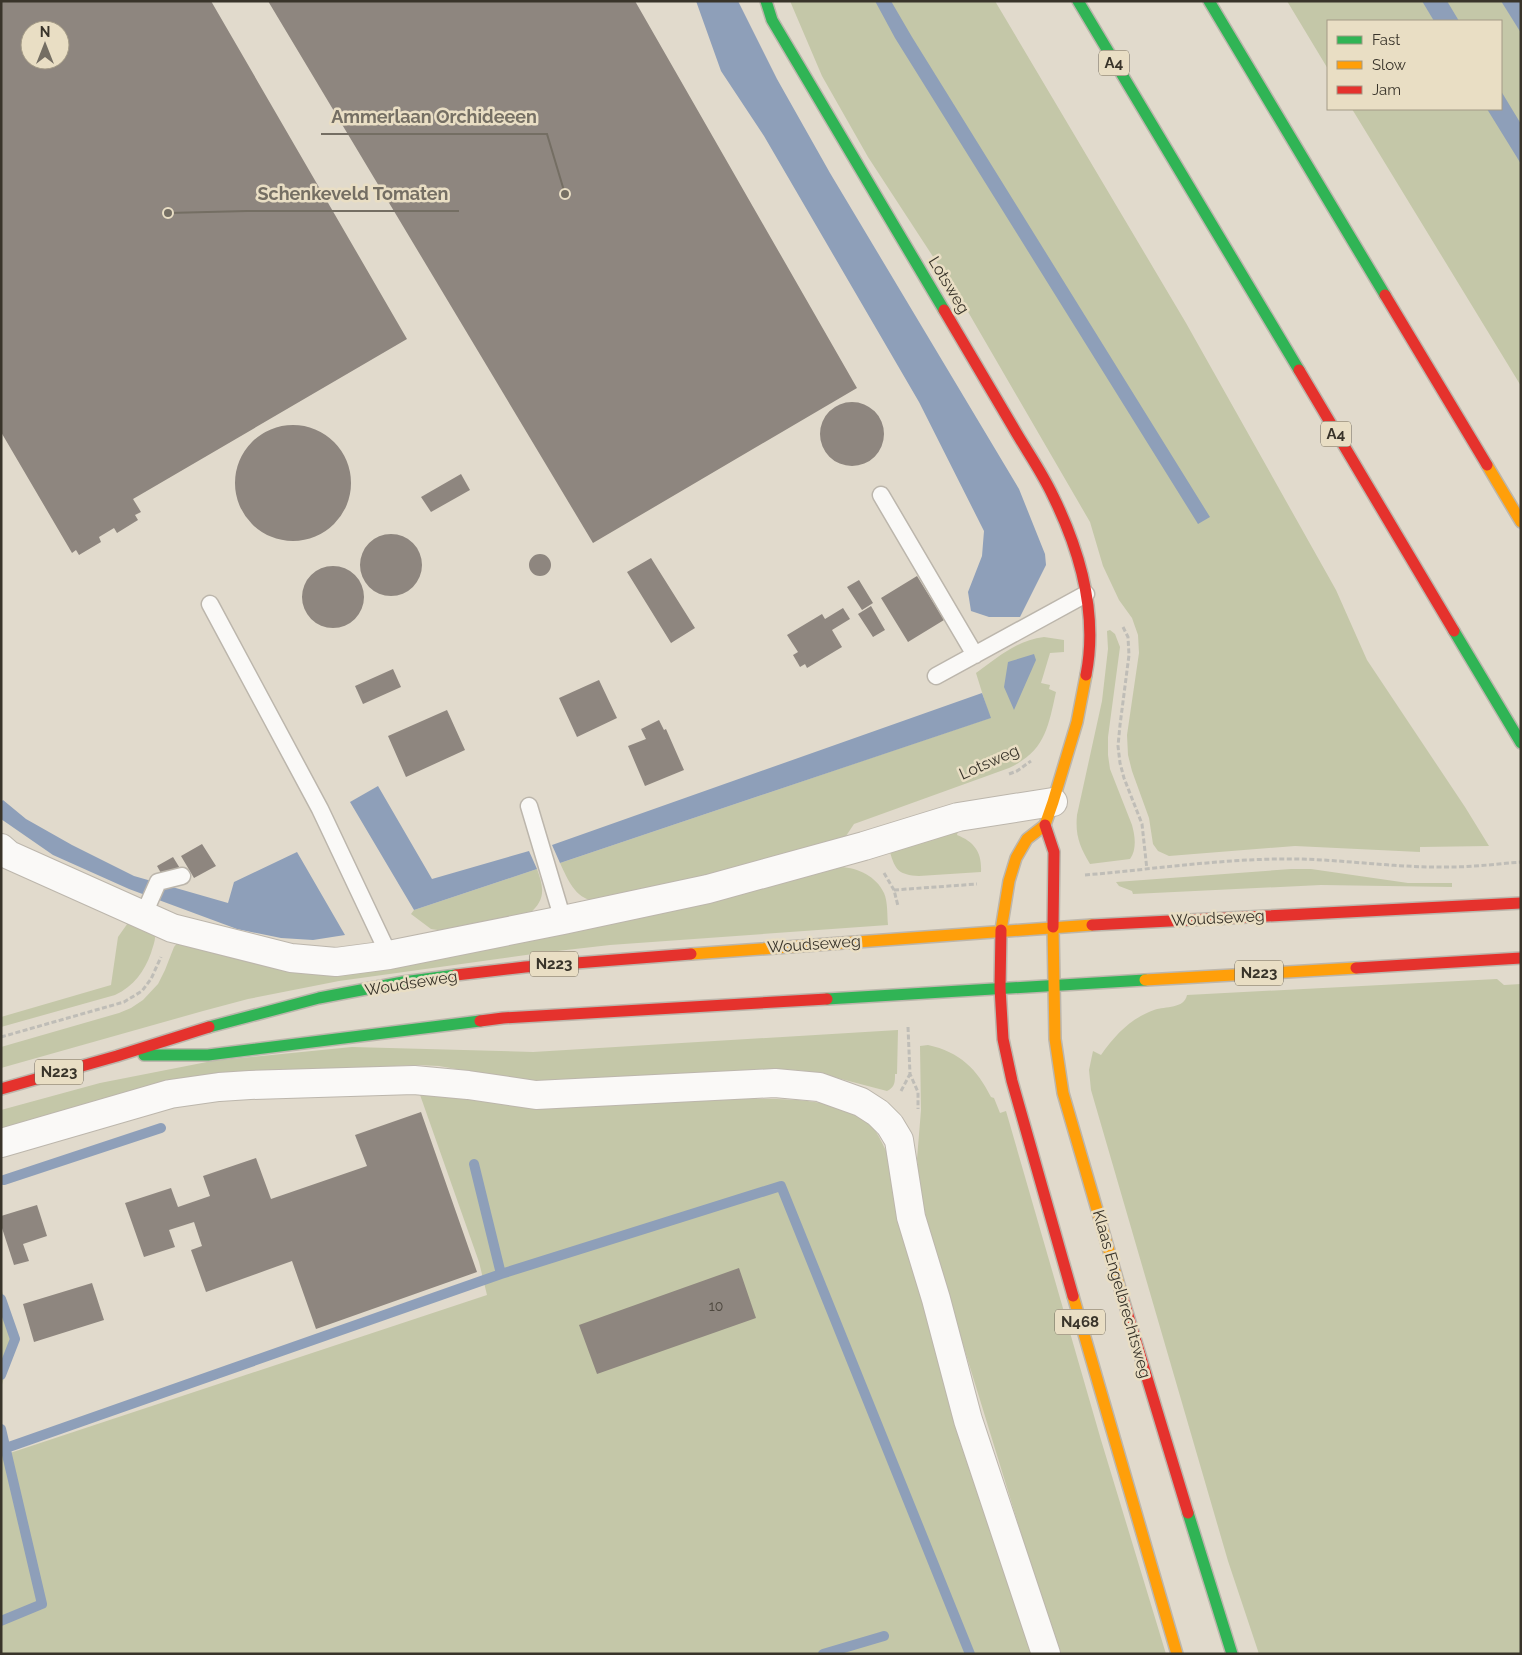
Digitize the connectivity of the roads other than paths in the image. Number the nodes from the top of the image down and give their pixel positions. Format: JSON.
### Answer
{"nodes":[{"id":1,"x":766,"y":1,"type":"edge"},
{"id":2,"x":1078,"y":1,"type":"edge"},
{"id":3,"x":1209,"y":1,"type":"edge"},
{"id":4,"x":881,"y":495,"type":"dead end"},
{"id":5,"x":1521,"y":522,"type":"edge"},
{"id":6,"x":1086,"y":594,"type":"junction"},
{"id":7,"x":210,"y":604,"type":"dead end"},
{"id":8,"x":975,"y":655,"type":"junction"},
{"id":9,"x":936,"y":676,"type":"dead end"},
{"id":10,"x":1521,"y":743,"type":"edge"},
{"id":11,"x":529,"y":806,"type":"dead end"},
{"id":12,"x":1049,"y":813,"type":"junction"},
{"id":13,"x":1,"y":848,"type":"edge"},
{"id":14,"x":182,"y":876,"type":"dead end"},
{"id":15,"x":1521,"y":903,"type":"edge"},
{"id":16,"x":147,"y":907,"type":"junction"},
{"id":17,"x":563,"y":920,"type":"junction"},
{"id":18,"x":1053,"y":927,"type":"junction"},
{"id":19,"x":1001,"y":930,"type":"junction"},
{"id":20,"x":389,"y":955,"type":"junction"},
{"id":21,"x":1520,"y":958,"type":"edge"},
{"id":22,"x":1053,"y":985,"type":"junction"},
{"id":23,"x":1000,"y":988,"type":"junction"},
{"id":24,"x":117,"y":1056,"type":"junction"},
{"id":25,"x":1,"y":1089,"type":"edge"},
{"id":26,"x":1,"y":1143,"type":"edge"},
{"id":27,"x":1046,"y":1654,"type":"edge"},
{"id":28,"x":1177,"y":1654,"type":"edge"},
{"id":29,"x":1232,"y":1654,"type":"edge"}],
"edges":[{"from":1,"to":6,"type":"main road","name":"Lotsweg"},
{"from":2,"to":10,"type":"main road","number":"A4"},
{"from":3,"to":5,"type":"main road"},
{"from":4,"to":8,"type":"lane"},
{"from":6,"to":8,"type":"lane"},
{"from":6,"to":12,"type":"main road","name":"Lotsweg"},
{"from":7,"to":20,"type":"lane","name":"Woudseweg"},
{"from":8,"to":9,"type":"lane"},
{"from":11,"to":17,"type":"lane"},
{"from":12,"to":17,"type":"street","name":"Woudseweg"},
{"from":12,"to":18,"type":"main road"},
{"from":12,"to":19,"type":"main road"},
{"from":13,"to":16,"type":"street","name":"Woudseweg"},
{"from":14,"to":16,"type":"lane"},
{"from":15,"to":18,"type":"main road","name":"Woudseweg","number":"N223"},
{"from":16,"to":20,"type":"street","name":"Woudseweg"},
{"from":17,"to":20,"type":"street","name":"Woudseweg"},
{"from":18,"to":19,"type":"main road","name":"Woudseweg","number":"N223"},
{"from":18,"to":22,"type":"main road","name":"Klaas Engelbrechtsweg","number":"N468"},
{"from":19,"to":23,"type":"main road","number":"N468"},
{"from":19,"to":24,"type":"main road","name":"Woudseweg","number":"N223"},
{"from":21,"to":22,"type":"main road","name":"Woudseweg","number":"N223"},
{"from":22,"to":23,"type":"main road","name":"Woudseweg","number":"N223"},
{"from":22,"to":29,"type":"main road","name":"Klaas Engelbrechtsweg","number":"N468"},
{"from":23,"to":24,"type":"main road","name":"Woudseweg","number":"N223"},
{"from":23,"to":28,"type":"main road","number":"N468"},
{"from":24,"to":25,"type":"main road","name":"Woudseweg","number":"N223"},
{"from":26,"to":27,"type":"street"}]}
